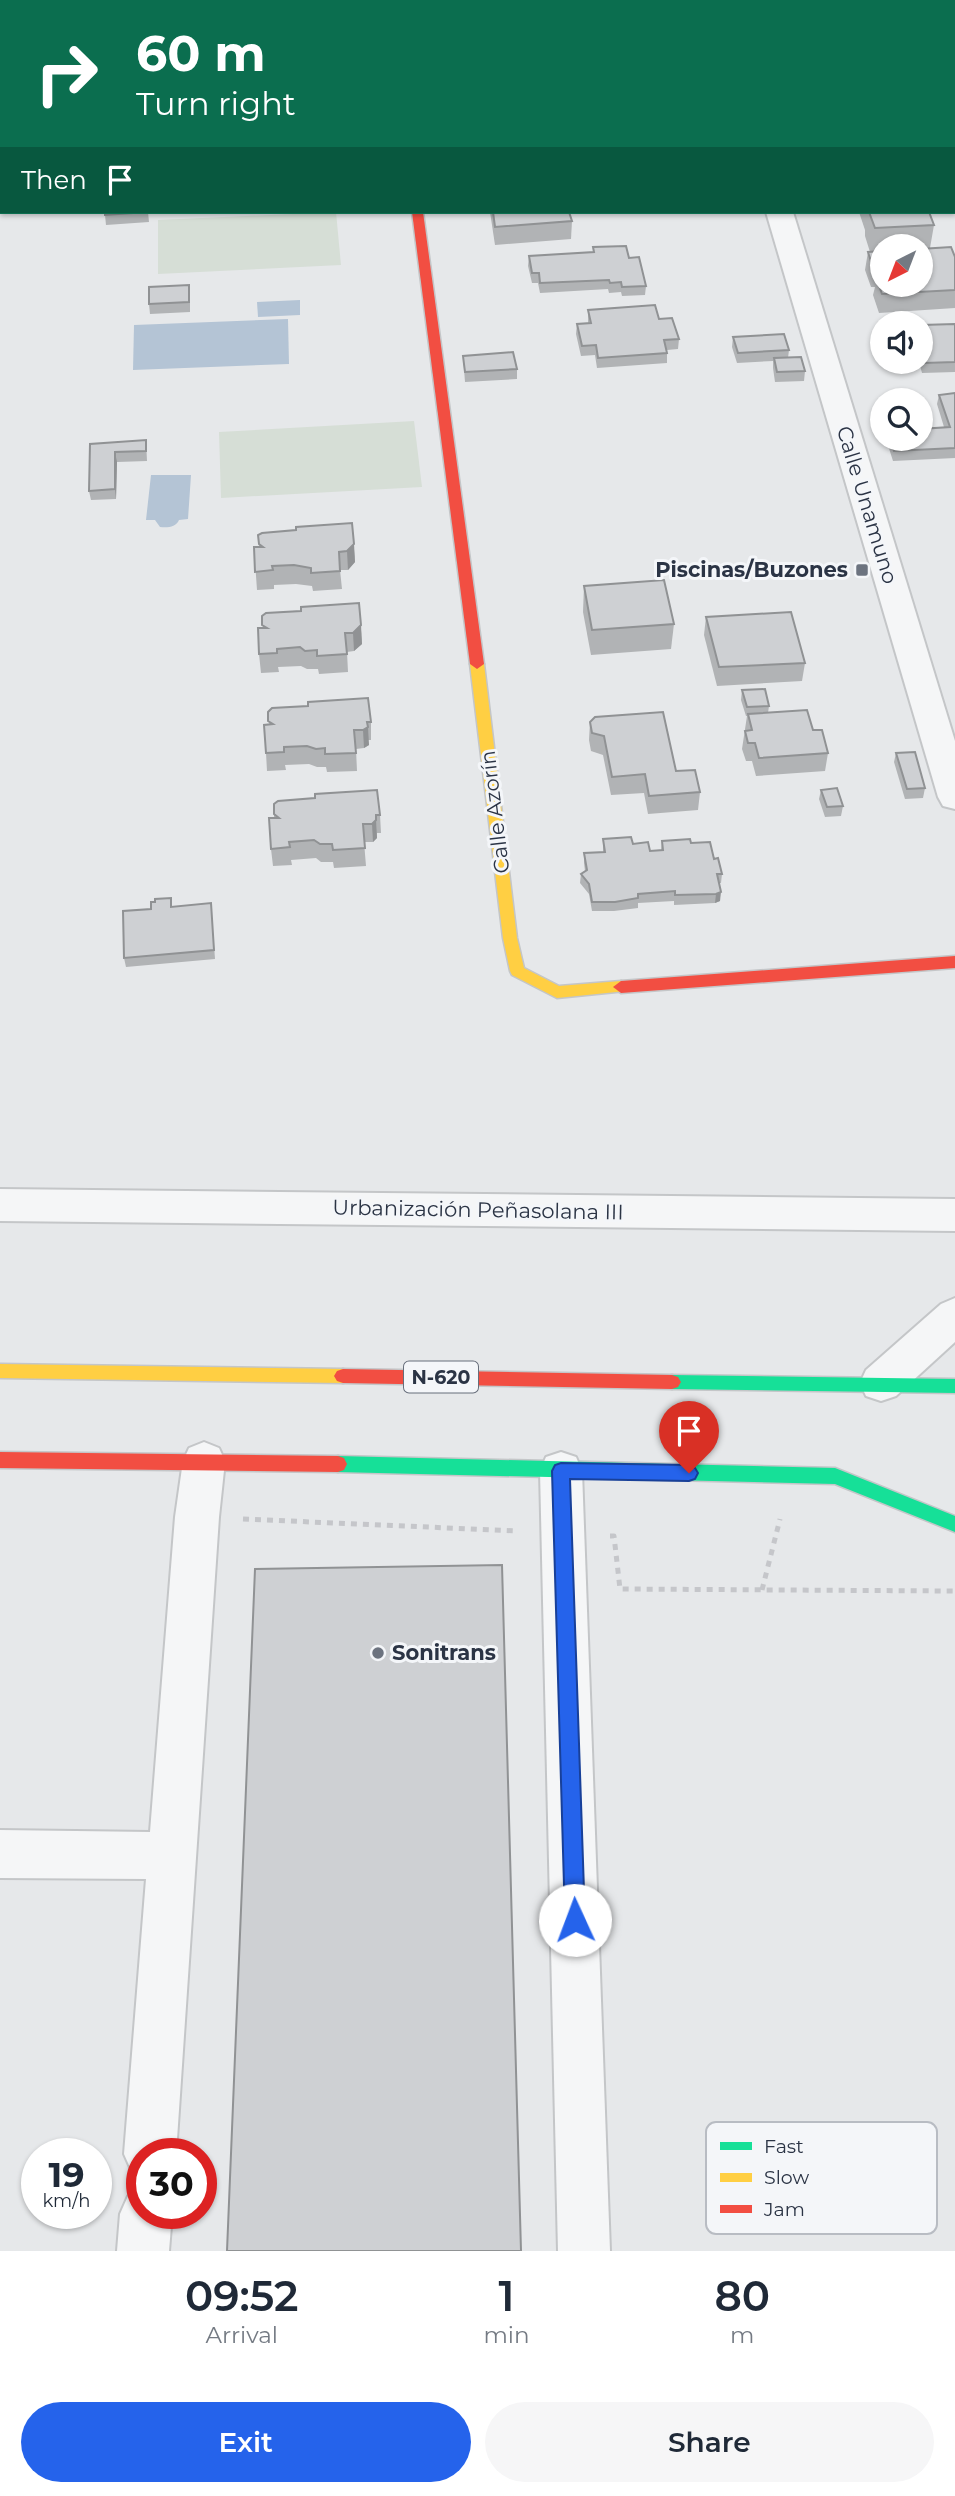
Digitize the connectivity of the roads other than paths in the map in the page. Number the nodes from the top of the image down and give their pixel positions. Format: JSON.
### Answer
{"nodes":[{"id":1,"x":417,"y":214,"type":"edge"},
{"id":2,"x":780,"y":214,"type":"edge"},
{"id":3,"x":955,"y":797,"type":"edge"},
{"id":4,"x":955,"y":961,"type":"edge"},
{"id":5,"x":0,"y":1205,"type":"edge"},
{"id":6,"x":955,"y":1215,"type":"edge"},
{"id":7,"x":955,"y":1316,"type":"edge"},
{"id":8,"x":0,"y":1371,"type":"edge"},
{"id":9,"x":881,"y":1383,"type":"junction"},
{"id":10,"x":955,"y":1386,"type":"edge"},
{"id":11,"x":0,"y":1460,"type":"edge"},
{"id":12,"x":204,"y":1461,"type":"junction"},
{"id":13,"x":561,"y":1471,"type":"junction"},
{"id":14,"x":955,"y":1524,"type":"edge"},
{"id":15,"x":0,"y":1854,"type":"edge"},
{"id":16,"x":171,"y":1856,"type":"junction"},
{"id":17,"x":151,"y":2138,"type":"edge"},
{"id":18,"x":145,"y":2229,"type":"edge"},
{"id":19,"x":143,"y":2251,"type":"edge"},
{"id":20,"x":584,"y":2251,"type":"edge"}],
"edges":[{"from":1,"to":4,"type":"main road","name":"Calle Azorín"},
{"from":2,"to":3,"type":"street","name":"Calle Unamuno"},
{"from":5,"to":6,"type":"street","name":"Urbanización Peñasolana III"},
{"from":7,"to":9,"type":"street"},
{"from":8,"to":9,"type":"main road","number":"N-620"},
{"from":9,"to":10,"type":"main road","number":"N-620"},
{"from":11,"to":12,"type":"main road"},
{"from":12,"to":13,"type":"main road"},
{"from":12,"to":16,"type":"street"},
{"from":13,"to":14,"type":"main road"},
{"from":13,"to":20,"type":"street"},
{"from":15,"to":16,"type":"street"},
{"from":16,"to":17,"type":"street"},
{"from":18,"to":19,"type":"street"}]}
